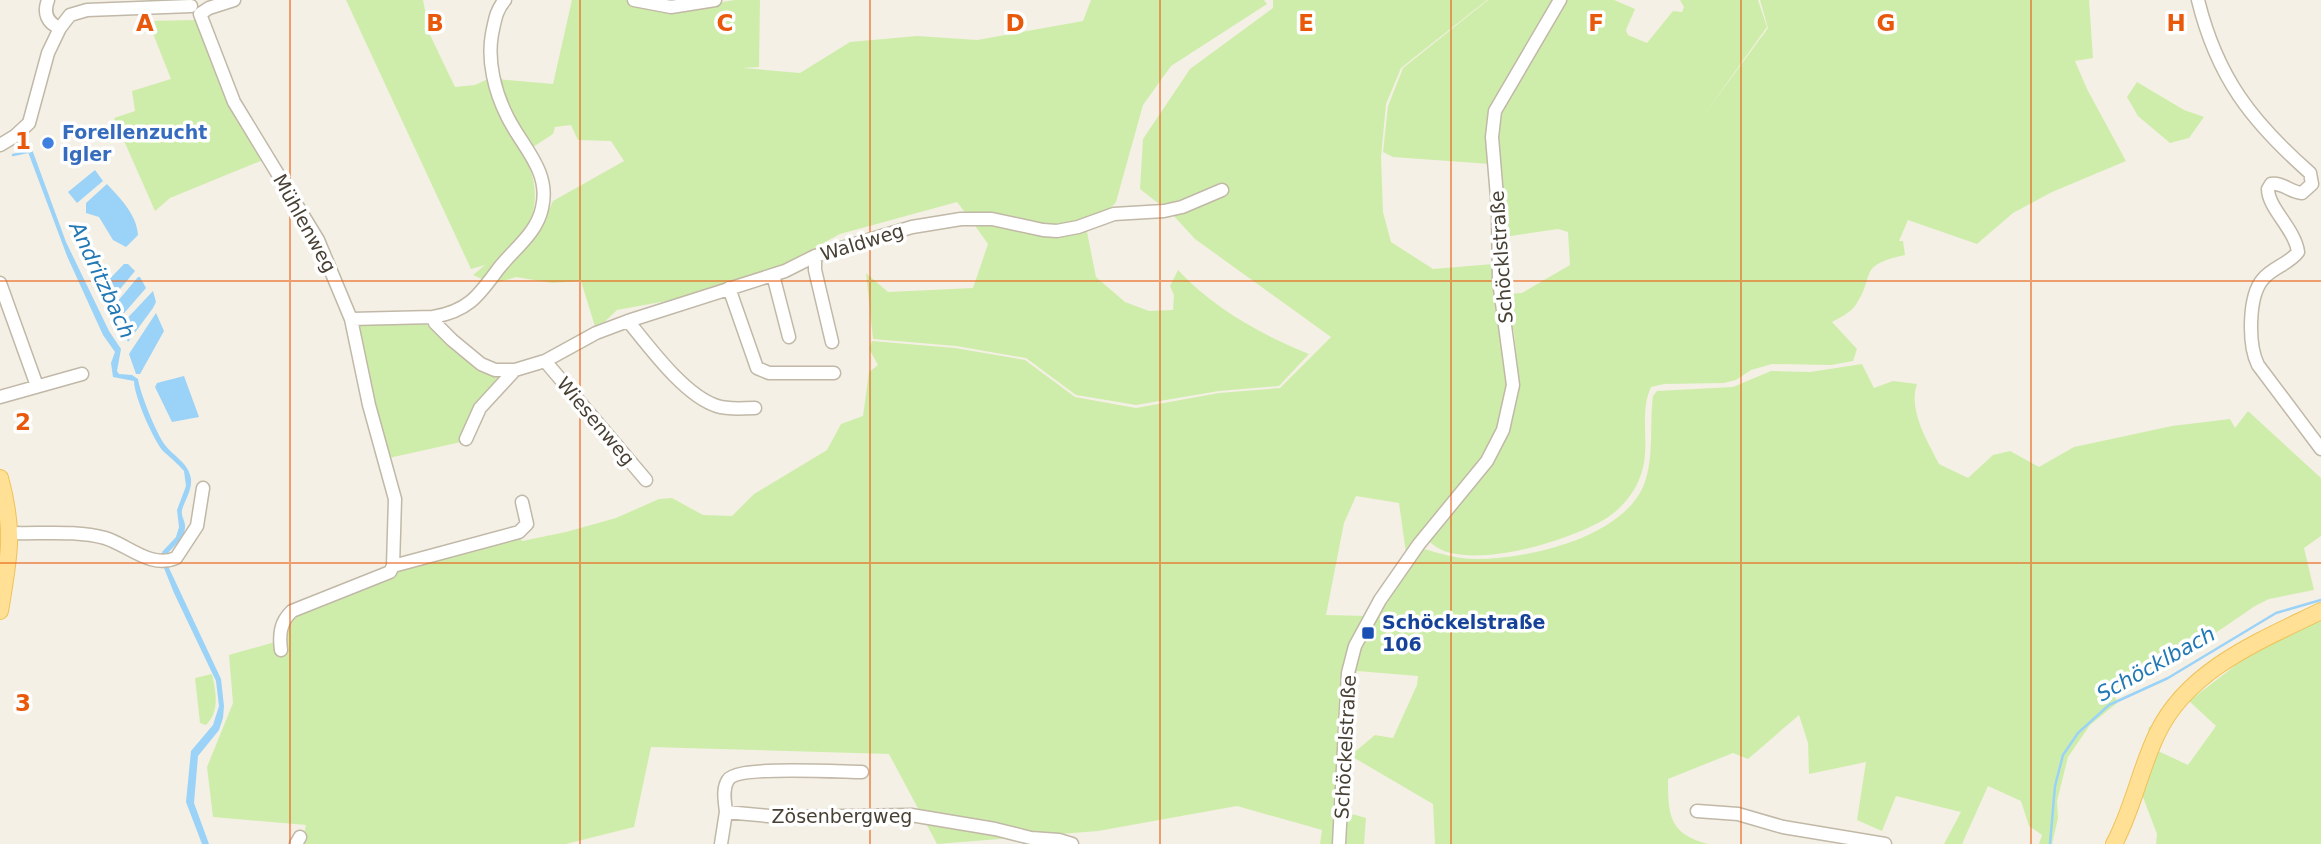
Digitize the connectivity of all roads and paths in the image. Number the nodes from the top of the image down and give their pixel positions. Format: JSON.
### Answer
{"nodes":[{"id":1,"x":48,"y":0,"type":"edge"},
{"id":2,"x":234,"y":0,"type":"edge"},
{"id":3,"x":505,"y":0,"type":"edge"},
{"id":4,"x":634,"y":0,"type":"edge"},
{"id":5,"x":715,"y":0,"type":"edge"},
{"id":6,"x":1560,"y":0,"type":"edge"},
{"id":7,"x":2198,"y":0,"type":"edge"},
{"id":8,"x":195,"y":7,"type":"edge"},
{"id":9,"x":52,"y":22,"type":"junction"},
{"id":10,"x":0,"y":145,"type":"edge"},
{"id":11,"x":1222,"y":190,"type":"dead end"},
{"id":12,"x":815,"y":256,"type":"junction"},
{"id":13,"x":773,"y":275,"type":"junction"},
{"id":14,"x":0,"y":283,"type":"edge"},
{"id":15,"x":729,"y":288,"type":"junction"},
{"id":16,"x":433,"y":317,"type":"junction"},
{"id":17,"x":351,"y":319,"type":"junction"},
{"id":18,"x":628,"y":321,"type":"junction"},
{"id":19,"x":789,"y":337,"type":"dead end"},
{"id":20,"x":832,"y":342,"type":"dead end"},
{"id":21,"x":545,"y":361,"type":"junction"},
{"id":22,"x":515,"y":370,"type":"junction"},
{"id":23,"x":834,"y":373,"type":"dead end"},
{"id":24,"x":82,"y":374,"type":"dead end"},
{"id":25,"x":37,"y":386,"type":"junction"},
{"id":26,"x":0,"y":397,"type":"edge"},
{"id":27,"x":755,"y":408,"type":"dead end"},
{"id":28,"x":467,"y":439,"type":"dead end"},
{"id":29,"x":2321,"y":449,"type":"edge"},
{"id":30,"x":0,"y":478,"type":"edge"},
{"id":31,"x":646,"y":480,"type":"dead end"},
{"id":32,"x":203,"y":488,"type":"dead end"},
{"id":33,"x":522,"y":502,"type":"dead end"},
{"id":34,"x":11,"y":533,"type":"junction"},
{"id":35,"x":1419,"y":544,"type":"joint"},
{"id":36,"x":393,"y":566,"type":"junction"},
{"id":37,"x":0,"y":611,"type":"edge"},
{"id":38,"x":2321,"y":611,"type":"edge"},
{"id":39,"x":280,"y":644,"type":"dead end"},
{"id":40,"x":862,"y":772,"type":"dead end"},
{"id":41,"x":1698,"y":811,"type":"dead end"},
{"id":42,"x":726,"y":812,"type":"junction"},
{"id":43,"x":721,"y":844,"type":"edge"},
{"id":44,"x":1072,"y":844,"type":"edge"},
{"id":45,"x":1339,"y":844,"type":"edge"},
{"id":46,"x":1885,"y":844,"type":"edge"},
{"id":47,"x":2114,"y":844,"type":"edge"}],
"edges":[{"from":1,"to":9,"type":"street"},
{"from":2,"to":8,"type":"street"},
{"from":3,"to":16,"type":"street"},
{"from":4,"to":5,"type":"street"},
{"from":6,"to":35,"type":"street","name":"Schöcklstraße"},
{"from":7,"to":29,"type":"street"},
{"from":8,"to":9,"type":"street"},
{"from":8,"to":17,"type":"street","name":"Mühlenweg"},
{"from":9,"to":10,"type":"street"},
{"from":11,"to":12,"type":"street","name":"Waldweg"},
{"from":12,"to":13,"type":"street","name":"Waldweg"},
{"from":12,"to":20,"type":"street"},
{"from":13,"to":15,"type":"street","name":"Waldweg"},
{"from":13,"to":19,"type":"street"},
{"from":14,"to":25,"type":"street"},
{"from":15,"to":18,"type":"street","name":"Waldweg"},
{"from":15,"to":23,"type":"street"},
{"from":16,"to":17,"type":"street"},
{"from":16,"to":22,"type":"street","name":"Waldweg"},
{"from":17,"to":36,"type":"street","name":"Mühlenweg"},
{"from":18,"to":21,"type":"street","name":"Waldweg"},
{"from":18,"to":27,"type":"street"},
{"from":21,"to":22,"type":"street","name":"Waldweg"},
{"from":21,"to":31,"type":"street","name":"Wiesenweg"},
{"from":22,"to":28,"type":"street"},
{"from":24,"to":25,"type":"street"},
{"from":25,"to":26,"type":"street"},
{"from":30,"to":34,"type":"main road"},
{"from":32,"to":34,"type":"street"},
{"from":33,"to":36,"type":"street"},
{"from":34,"to":37,"type":"main road"},
{"from":35,"to":45,"type":"street","name":"Schöckelstraße"},
{"from":36,"to":39,"type":"street"},
{"from":38,"to":47,"type":"main road"},
{"from":40,"to":42,"type":"street"},
{"from":41,"to":46,"type":"street"},
{"from":42,"to":43,"type":"street"},
{"from":42,"to":44,"type":"street","name":"Zösenbergweg"}]}
